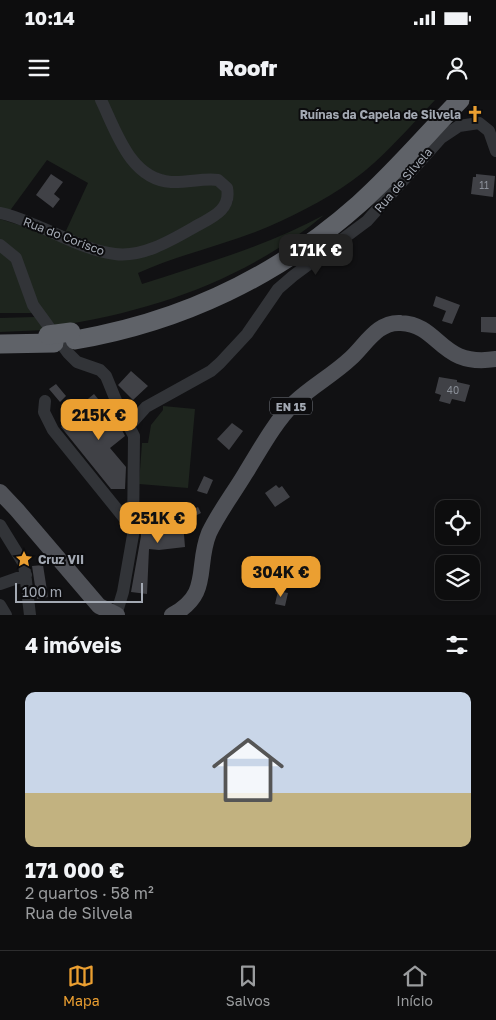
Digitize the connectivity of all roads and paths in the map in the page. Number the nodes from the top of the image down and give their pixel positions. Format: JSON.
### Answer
{"nodes":[{"id":1,"x":101,"y":100,"type":"edge"},
{"id":2,"x":450,"y":100,"type":"edge"},
{"id":3,"x":460,"y":100,"type":"edge"},
{"id":4,"x":496,"y":151,"type":"edge"},
{"id":5,"x":0,"y":213,"type":"edge"},
{"id":6,"x":0,"y":245,"type":"edge"},
{"id":7,"x":73,"y":336,"type":"junction"},
{"id":8,"x":2,"y":342,"type":"edge"},
{"id":9,"x":496,"y":359,"type":"edge"},
{"id":10,"x":45,"y":402,"type":"dead end"},
{"id":11,"x":129,"y":426,"type":"junction"},
{"id":12,"x":0,"y":492,"type":"edge"},
{"id":13,"x":0,"y":525,"type":"edge"},
{"id":14,"x":133,"y":529,"type":"junction"},
{"id":15,"x":26,"y":575,"type":"junction"},
{"id":16,"x":0,"y":584,"type":"edge"},
{"id":17,"x":0,"y":605,"type":"edge"},
{"id":18,"x":6,"y":615,"type":"edge"},
{"id":19,"x":30,"y":615,"type":"edge"},
{"id":20,"x":117,"y":615,"type":"edge"},
{"id":21,"x":172,"y":615,"type":"edge"}],
"edges":[{"from":1,"to":5,"type":"street","name":"Rua do Corisco"},
{"from":2,"to":7,"type":"highway"},
{"from":3,"to":7,"type":"highway"},
{"from":4,"to":11,"type":"street","name":"Rua de Silvela"},
{"from":6,"to":11,"type":"street"},
{"from":7,"to":8,"type":"highway"},
{"from":9,"to":21,"type":"main road","number":"EN 15"},
{"from":10,"to":14,"type":"street"},
{"from":11,"to":14,"type":"street"},
{"from":12,"to":20,"type":"main road"},
{"from":13,"to":15,"type":"street"},
{"from":14,"to":20,"type":"street"},
{"from":15,"to":16,"type":"street"},
{"from":15,"to":19,"type":"street"},
{"from":17,"to":18,"type":"street"}]}
